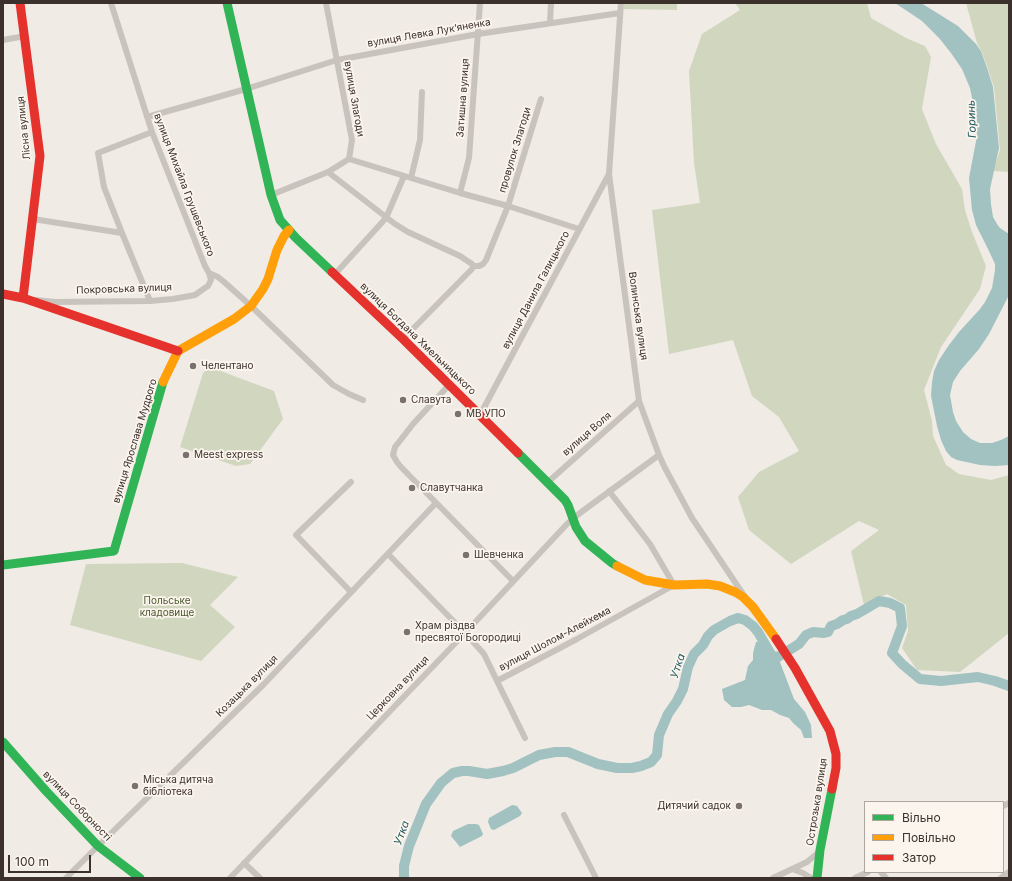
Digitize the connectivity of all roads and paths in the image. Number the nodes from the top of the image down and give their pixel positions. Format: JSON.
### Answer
{"nodes":[{"id":1,"x":20,"y":3,"type":"edge"},
{"id":2,"x":111,"y":3,"type":"edge"},
{"id":3,"x":227,"y":3,"type":"edge"},
{"id":4,"x":326,"y":3,"type":"edge"},
{"id":5,"x":480,"y":3,"type":"edge"},
{"id":6,"x":551,"y":3,"type":"edge"},
{"id":7,"x":620,"y":3,"type":"edge"},
{"id":8,"x":620,"y":13,"type":"junction"},
{"id":9,"x":550,"y":24,"type":"junction"},
{"id":10,"x":478,"y":34,"type":"junction"},
{"id":11,"x":25,"y":36,"type":"junction"},
{"id":12,"x":3,"y":40,"type":"edge"},
{"id":13,"x":337,"y":60,"type":"junction"},
{"id":14,"x":246,"y":89,"type":"junction"},
{"id":15,"x":422,"y":92,"type":"dead end"},
{"id":16,"x":541,"y":99,"type":"dead end"},
{"id":17,"x":147,"y":118,"type":"junction"},
{"id":18,"x":152,"y":132,"type":"junction"},
{"id":19,"x":349,"y":159,"type":"junction"},
{"id":20,"x":328,"y":172,"type":"junction"},
{"id":21,"x":609,"y":174,"type":"junction"},
{"id":22,"x":404,"y":176,"type":"junction"},
{"id":23,"x":411,"y":178,"type":"junction"},
{"id":24,"x":460,"y":193,"type":"junction"},
{"id":25,"x":271,"y":195,"type":"junction"},
{"id":26,"x":508,"y":206,"type":"junction"},
{"id":27,"x":386,"y":218,"type":"junction"},
{"id":28,"x":33,"y":219,"type":"junction"},
{"id":29,"x":280,"y":220,"type":"junction"},
{"id":30,"x":579,"y":229,"type":"junction"},
{"id":31,"x":289,"y":230,"type":"junction"},
{"id":32,"x":122,"y":233,"type":"junction"},
{"id":33,"x":296,"y":238,"type":"junction"},
{"id":34,"x":277,"y":250,"type":"junction"},
{"id":35,"x":473,"y":266,"type":"junction"},
{"id":36,"x":209,"y":273,"type":"junction"},
{"id":37,"x":335,"y":274,"type":"junction"},
{"id":38,"x":3,"y":294,"type":"edge"},
{"id":39,"x":23,"y":298,"type":"junction"},
{"id":40,"x":150,"y":301,"type":"junction"},
{"id":41,"x":251,"y":306,"type":"junction"},
{"id":42,"x":403,"y":339,"type":"junction"},
{"id":43,"x":178,"y":350,"type":"junction"},
{"id":44,"x":449,"y":385,"type":"junction"},
{"id":45,"x":363,"y":400,"type":"dead end"},
{"id":46,"x":639,"y":401,"type":"junction"},
{"id":47,"x":480,"y":415,"type":"junction"},
{"id":48,"x":659,"y":455,"type":"junction"},
{"id":49,"x":351,"y":482,"type":"dead end"},
{"id":50,"x":548,"y":482,"type":"junction"},
{"id":51,"x":609,"y":491,"type":"junction"},
{"id":52,"x":436,"y":503,"type":"junction"},
{"id":53,"x":573,"y":519,"type":"junction"},
{"id":54,"x":388,"y":554,"type":"junction"},
{"id":55,"x":3,"y":565,"type":"edge"},
{"id":56,"x":513,"y":581,"type":"junction"},
{"id":57,"x":674,"y":585,"type":"junction"},
{"id":58,"x":351,"y":592,"type":"junction"},
{"id":59,"x":750,"y":604,"type":"junction"},
{"id":60,"x":465,"y":633,"type":"junction"},
{"id":61,"x":795,"y":668,"type":"joint"},
{"id":62,"x":497,"y":682,"type":"junction"},
{"id":63,"x":525,"y":738,"type":"dead end"},
{"id":64,"x":4,"y":745,"type":"edge"},
{"id":65,"x":564,"y":815,"type":"dead end"},
{"id":66,"x":98,"y":846,"type":"junction"},
{"id":67,"x":820,"y":850,"type":"junction"},
{"id":68,"x":244,"y":863,"type":"junction"},
{"id":69,"x":792,"y":869,"type":"junction"},
{"id":70,"x":1009,"y":872,"type":"edge"},
{"id":71,"x":866,"y":873,"type":"edge"},
{"id":72,"x":66,"y":878,"type":"edge"},
{"id":73,"x":140,"y":878,"type":"edge"},
{"id":74,"x":230,"y":878,"type":"edge"},
{"id":75,"x":260,"y":878,"type":"edge"},
{"id":76,"x":596,"y":878,"type":"edge"},
{"id":77,"x":773,"y":878,"type":"edge"},
{"id":78,"x":811,"y":878,"type":"edge"},
{"id":79,"x":817,"y":878,"type":"edge"},
{"id":80,"x":855,"y":878,"type":"edge"},
{"id":81,"x":1001,"y":878,"type":"edge"}],
"edges":[{"from":1,"to":11,"type":"main road","name":"Лісна вулиця"},
{"from":2,"to":17,"type":"street","name":"вулиця Михайла Грушевського"},
{"from":3,"to":14,"type":"main road","name":"вулиця Богдана Хмельницького"},
{"from":4,"to":13,"type":"street","name":"вулиця Злагоди"},
{"from":5,"to":10,"type":"street","name":"Затишна вулиця"},
{"from":6,"to":9,"type":"street"},
{"from":7,"to":8,"type":"street","name":"Волинська вулиця"},
{"from":8,"to":9,"type":"street","name":"вулиця Левка Лукʼяненка"},
{"from":8,"to":21,"type":"street","name":"Волинська вулиця"},
{"from":9,"to":10,"type":"street","name":"вулиця Левка Лукʼяненка"},
{"from":10,"to":13,"type":"street","name":"вулиця Левка Лукʼяненка"},
{"from":10,"to":24,"type":"street","name":"Затишна вулиця"},
{"from":11,"to":12,"type":"street"},
{"from":11,"to":28,"type":"main road","name":"Лісна вулиця"},
{"from":13,"to":14,"type":"street","name":"вулиця Левка Лукʼяненка"},
{"from":13,"to":19,"type":"street","name":"вулиця Злагоди"},
{"from":14,"to":17,"type":"street","name":"вулиця Левка Лукʼяненка"},
{"from":14,"to":25,"type":"main road","name":"вулиця Богдана Хмельницького"},
{"from":15,"to":23,"type":"street"},
{"from":16,"to":26,"type":"street","name":"провулок Злагоди"},
{"from":17,"to":18,"type":"street","name":"вулиця Михайла Грушевського"},
{"from":18,"to":32,"type":"street"},
{"from":18,"to":36,"type":"street","name":"вулиця Михайла Грушевського"},
{"from":19,"to":20,"type":"street"},
{"from":19,"to":22,"type":"street"},
{"from":20,"to":25,"type":"street"},
{"from":20,"to":27,"type":"street"},
{"from":21,"to":30,"type":"street","name":"вулиця Данила Галицького"},
{"from":21,"to":46,"type":"street","name":"Волинська вулиця"},
{"from":22,"to":23,"type":"street"},
{"from":22,"to":27,"type":"street"},
{"from":23,"to":24,"type":"street"},
{"from":24,"to":26,"type":"street"},
{"from":25,"to":29,"type":"main road","name":"вулиця Богдана Хмельницького"},
{"from":26,"to":30,"type":"street"},
{"from":26,"to":35,"type":"street","name":"провулок Злагоди"},
{"from":27,"to":35,"type":"street"},
{"from":27,"to":37,"type":"street"},
{"from":28,"to":32,"type":"street"},
{"from":28,"to":39,"type":"main road","name":"Лісна вулиця"},
{"from":29,"to":31,"type":"main road","name":"вулиця Богдана Хмельницького"},
{"from":29,"to":34,"type":"main road"},
{"from":30,"to":47,"type":"street","name":"вулиця Данила Галицького"},
{"from":31,"to":33,"type":"main road","name":"вулиця Богдана Хмельницького"},
{"from":31,"to":34,"type":"main road"},
{"from":32,"to":40,"type":"street"},
{"from":33,"to":34,"type":"main road"},
{"from":33,"to":37,"type":"main road","name":"вулиця Богдана Хмельницького"},
{"from":34,"to":41,"type":"main road"},
{"from":35,"to":42,"type":"street","name":"провулок Злагоди"},
{"from":36,"to":40,"type":"street","name":"Покровська вулиця"},
{"from":36,"to":41,"type":"street"},
{"from":37,"to":42,"type":"main road","name":"вулиця Богдана Хмельницького"},
{"from":38,"to":39,"type":"main road","name":"Покровська вулиця"},
{"from":39,"to":40,"type":"street","name":"Покровська вулиця"},
{"from":39,"to":43,"type":"main road","name":"Покровська вулиця"},
{"from":41,"to":43,"type":"main road"},
{"from":41,"to":45,"type":"street"},
{"from":42,"to":44,"type":"main road","name":"вулиця Богдана Хмельницького"},
{"from":43,"to":55,"type":"main road","name":"вулиця Ярослава Мудрого"},
{"from":44,"to":47,"type":"main road","name":"вулиця Богдана Хмельницького"},
{"from":44,"to":52,"type":"street"},
{"from":46,"to":48,"type":"street","name":"Волинська вулиця"},
{"from":46,"to":50,"type":"street","name":"вулиця Воля"},
{"from":47,"to":50,"type":"main road","name":"вулиця Богдана Хмельницького"},
{"from":48,"to":51,"type":"street","name":"Церковна вулиця"},
{"from":48,"to":59,"type":"street","name":"Волинська вулиця"},
{"from":49,"to":58,"type":"street"},
{"from":50,"to":53,"type":"main road","name":"вулиця Богдана Хмельницького"},
{"from":51,"to":53,"type":"street","name":"Церковна вулиця"},
{"from":51,"to":57,"type":"street"},
{"from":52,"to":54,"type":"street","name":"Козацька вулиця"},
{"from":52,"to":56,"type":"street"},
{"from":53,"to":56,"type":"street","name":"Церковна вулиця"},
{"from":53,"to":57,"type":"main road","name":"вулиця Богдана Хмельницького"},
{"from":54,"to":58,"type":"street","name":"Козацька вулиця"},
{"from":54,"to":60,"type":"street","name":"вулиця Шолом-Алейхема"},
{"from":56,"to":60,"type":"street","name":"Церковна вулиця"},
{"from":57,"to":59,"type":"main road","name":"вулиця Богдана Хмельницького"},
{"from":57,"to":62,"type":"street","name":"вулиця Шолом-Алейхема"},
{"from":58,"to":66,"type":"street","name":"Козацька вулиця"},
{"from":59,"to":61,"type":"main road","name":"вулиця Богдана Хмельницького"},
{"from":60,"to":62,"type":"street","name":"вулиця Шолом-Алейхема"},
{"from":60,"to":68,"type":"street","name":"Церковна вулиця"},
{"from":61,"to":67,"type":"main road","name":"Острозька вулиця"},
{"from":62,"to":63,"type":"street"},
{"from":64,"to":66,"type":"main road","name":"вулиця Соборності"},
{"from":65,"to":76,"type":"street"},
{"from":66,"to":72,"type":"street","name":"Козацька вулиця"},
{"from":66,"to":73,"type":"main road","name":"вулиця Соборності"},
{"from":67,"to":69,"type":"street"},
{"from":67,"to":79,"type":"main road","name":"Острозька вулиця"},
{"from":68,"to":74,"type":"street","name":"Церковна вулиця"},
{"from":68,"to":75,"type":"street"},
{"from":69,"to":77,"type":"street"},
{"from":69,"to":78,"type":"street"},
{"from":70,"to":81,"type":"street"},
{"from":71,"to":80,"type":"street"}]}
